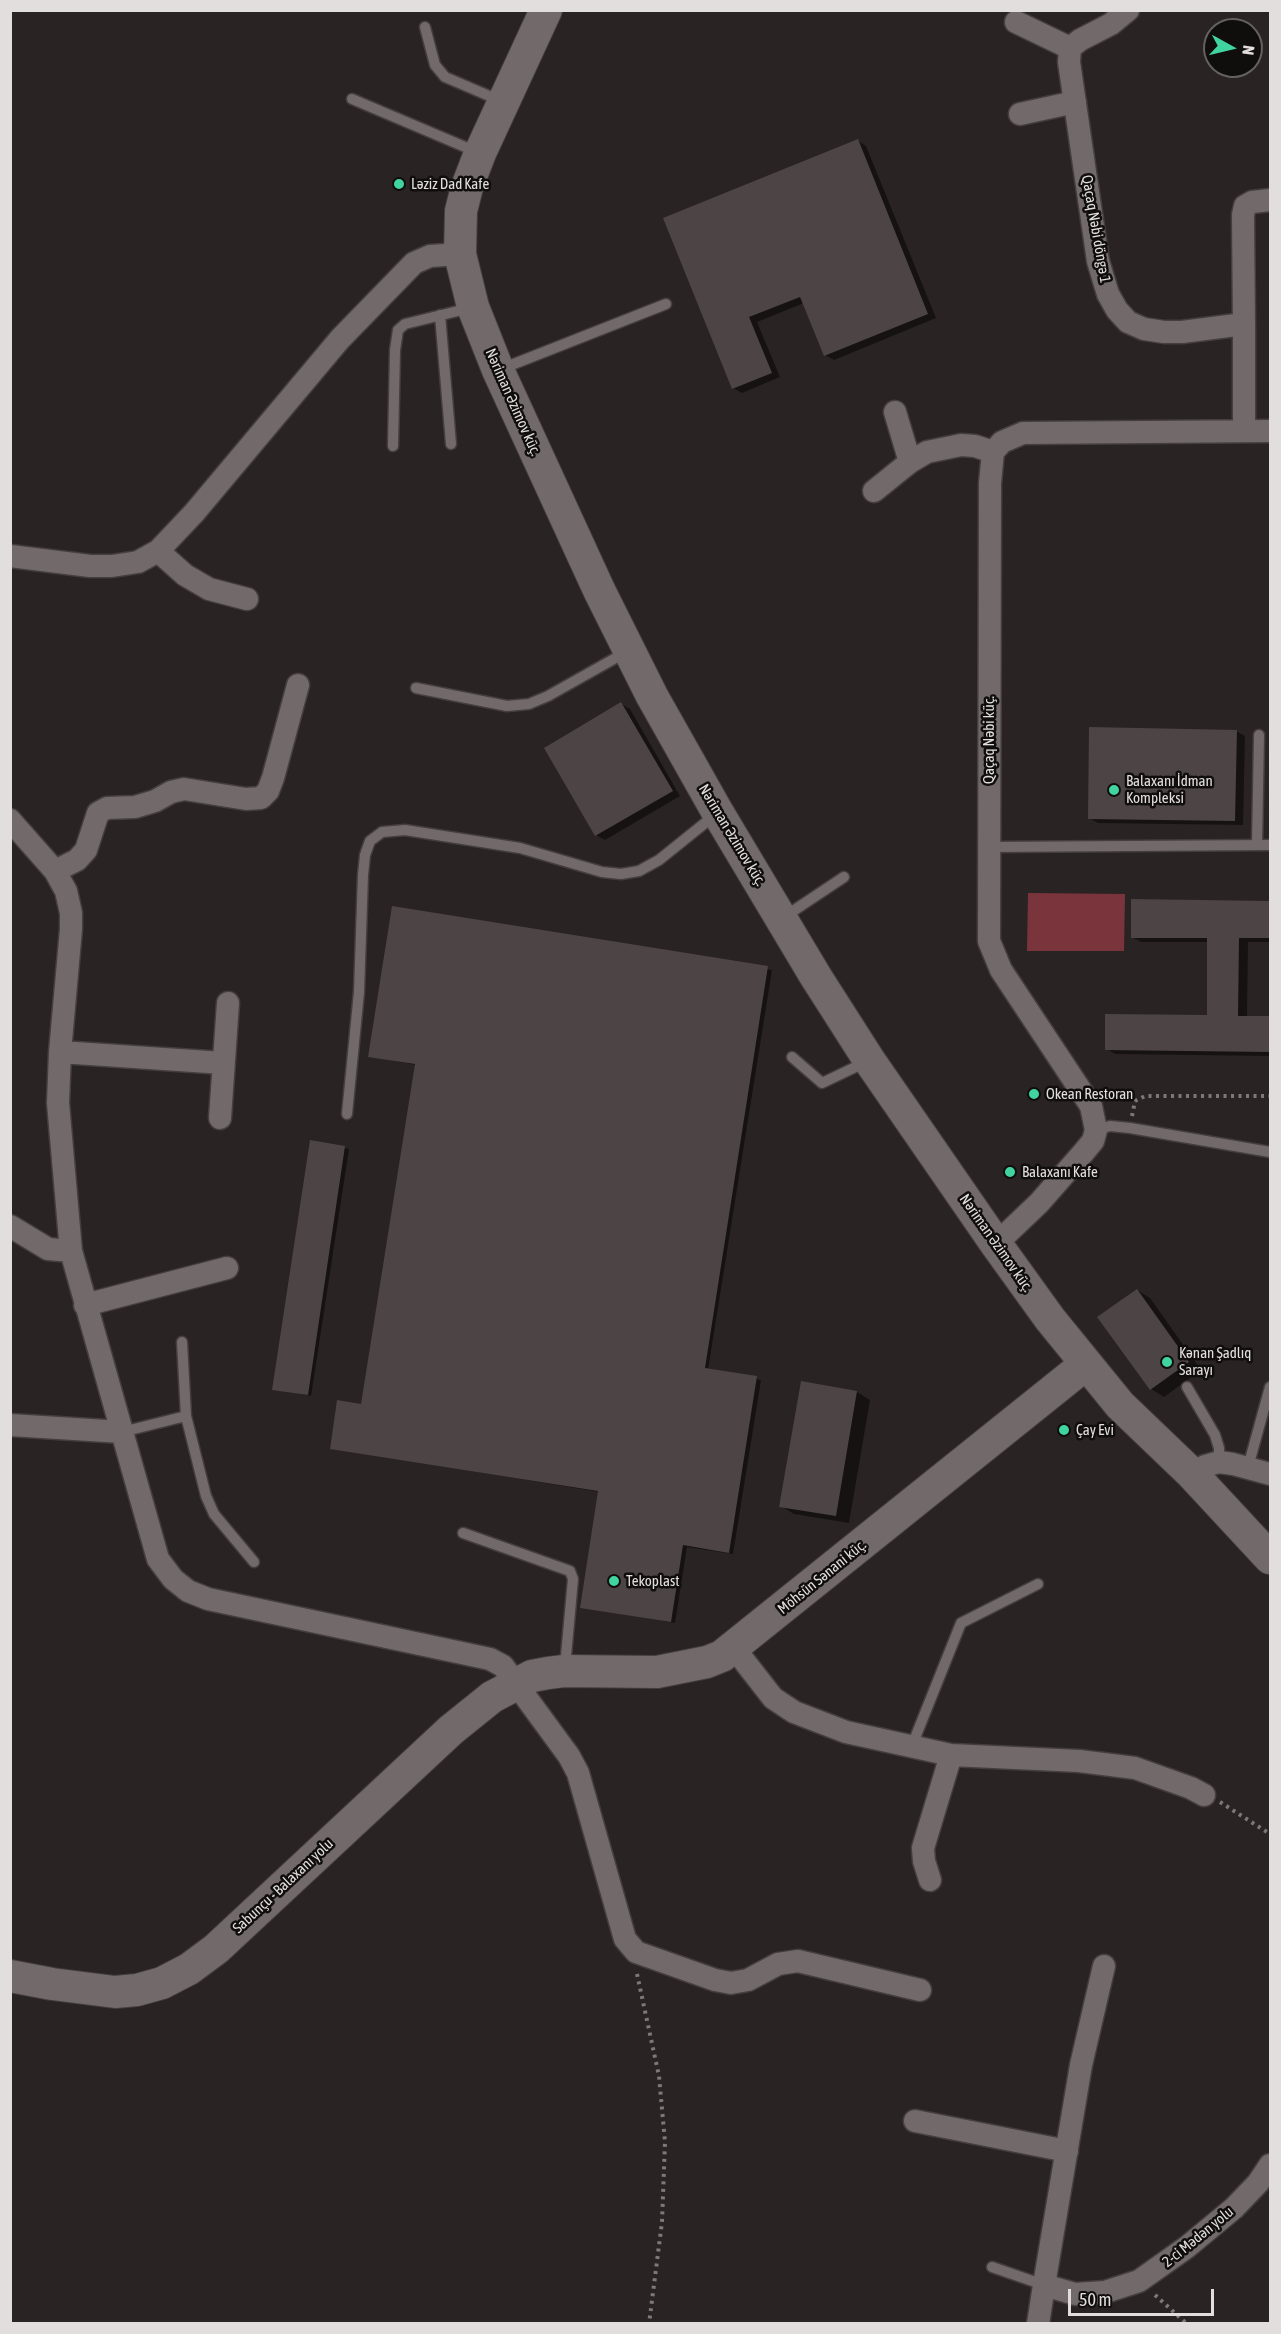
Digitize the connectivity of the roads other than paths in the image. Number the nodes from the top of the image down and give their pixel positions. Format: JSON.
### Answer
{"nodes":[{"id":1,"x":546,"y":10,"type":"edge"},
{"id":2,"x":1128,"y":10,"type":"edge"},
{"id":3,"x":1016,"y":22,"type":"dead end"},
{"id":4,"x":425,"y":27,"type":"dead end"},
{"id":5,"x":1070,"y":48,"type":"junction"},
{"id":6,"x":352,"y":99,"type":"dead end"},
{"id":7,"x":504,"y":102,"type":"junction"},
{"id":8,"x":1076,"y":102,"type":"junction"},
{"id":9,"x":1020,"y":114,"type":"dead end"},
{"id":10,"x":480,"y":153,"type":"junction"},
{"id":11,"x":1270,"y":200,"type":"edge"},
{"id":12,"x":460,"y":254,"type":"junction"},
{"id":13,"x":666,"y":304,"type":"dead end"},
{"id":14,"x":473,"y":307,"type":"junction"},
{"id":15,"x":440,"y":315,"type":"junction"},
{"id":16,"x":1244,"y":324,"type":"junction"},
{"id":17,"x":498,"y":370,"type":"junction"},
{"id":18,"x":895,"y":412,"type":"dead end"},
{"id":19,"x":1245,"y":431,"type":"junction"},
{"id":20,"x":1270,"y":431,"type":"edge"},
{"id":21,"x":451,"y":444,"type":"dead end"},
{"id":22,"x":393,"y":446,"type":"dead end"},
{"id":23,"x":993,"y":452,"type":"junction"},
{"id":24,"x":910,"y":462,"type":"junction"},
{"id":25,"x":874,"y":491,"type":"dead end"},
{"id":26,"x":158,"y":551,"type":"junction"},
{"id":27,"x":10,"y":556,"type":"edge"},
{"id":28,"x":246,"y":599,"type":"dead end"},
{"id":29,"x":628,"y":651,"type":"junction"},
{"id":30,"x":298,"y":685,"type":"dead end"},
{"id":31,"x":416,"y":688,"type":"dead end"},
{"id":32,"x":1259,"y":735,"type":"dead end"},
{"id":33,"x":718,"y":813,"type":"junction"},
{"id":34,"x":10,"y":820,"type":"edge"},
{"id":35,"x":1257,"y":845,"type":"junction"},
{"id":36,"x":1270,"y":846,"type":"edge"},
{"id":37,"x":989,"y":847,"type":"junction"},
{"id":38,"x":55,"y":871,"type":"junction"},
{"id":39,"x":844,"y":877,"type":"dead end"},
{"id":40,"x":782,"y":919,"type":"junction"},
{"id":41,"x":228,"y":1003,"type":"dead end"},
{"id":42,"x":60,"y":1052,"type":"junction"},
{"id":43,"x":792,"y":1057,"type":"dead end"},
{"id":44,"x":869,"y":1060,"type":"junction"},
{"id":45,"x":223,"y":1063,"type":"junction"},
{"id":46,"x":347,"y":1114,"type":"dead end"},
{"id":47,"x":220,"y":1118,"type":"dead end"},
{"id":48,"x":1096,"y":1130,"type":"junction"},
{"id":49,"x":1270,"y":1152,"type":"edge"},
{"id":50,"x":10,"y":1226,"type":"edge"},
{"id":51,"x":996,"y":1245,"type":"junction"},
{"id":52,"x":71,"y":1251,"type":"junction"},
{"id":53,"x":227,"y":1268,"type":"dead end"},
{"id":54,"x":85,"y":1305,"type":"junction"},
{"id":55,"x":182,"y":1342,"type":"dead end"},
{"id":56,"x":1086,"y":1364,"type":"junction"},
{"id":57,"x":1187,"y":1387,"type":"dead end"},
{"id":58,"x":1270,"y":1387,"type":"edge"},
{"id":59,"x":186,"y":1416,"type":"junction"},
{"id":60,"x":10,"y":1425,"type":"edge"},
{"id":61,"x":122,"y":1432,"type":"junction"},
{"id":62,"x":1248,"y":1467,"type":"junction"},
{"id":63,"x":1205,"y":1468,"type":"junction"},
{"id":64,"x":1270,"y":1474,"type":"edge"},
{"id":65,"x":463,"y":1533,"type":"dead end"},
{"id":66,"x":1270,"y":1558,"type":"edge"},
{"id":67,"x":254,"y":1562,"type":"dead end"},
{"id":68,"x":1038,"y":1584,"type":"dead end"},
{"id":69,"x":734,"y":1648,"type":"junction"},
{"id":70,"x":564,"y":1671,"type":"junction"},
{"id":71,"x":516,"y":1684,"type":"junction"},
{"id":72,"x":911,"y":1748,"type":"junction"},
{"id":73,"x":951,"y":1755,"type":"junction"},
{"id":74,"x":1204,"y":1795,"type":"road end"},
{"id":75,"x":930,"y":1880,"type":"dead end"},
{"id":76,"x":1104,"y":1966,"type":"dead end"},
{"id":77,"x":10,"y":1976,"type":"edge"},
{"id":78,"x":920,"y":1990,"type":"dead end"},
{"id":79,"x":915,"y":2121,"type":"dead end"},
{"id":80,"x":1067,"y":2151,"type":"junction"},
{"id":81,"x":1270,"y":2165,"type":"edge"},
{"id":82,"x":992,"y":2267,"type":"dead end"},
{"id":83,"x":1044,"y":2285,"type":"junction"},
{"id":84,"x":1038,"y":2324,"type":"edge"}],
"edges":[{"from":1,"to":7,"type":"main road","name":"Nəriman Əzimov küç."},
{"from":2,"to":5,"type":"street"},
{"from":3,"to":5,"type":"street"},
{"from":4,"to":7,"type":"lane"},
{"from":5,"to":8,"type":"street","name":"Qaçaq Nəbi döngə 1"},
{"from":6,"to":10,"type":"lane"},
{"from":7,"to":10,"type":"main road","name":"Nəriman Əzimov küç."},
{"from":8,"to":9,"type":"street"},
{"from":8,"to":16,"type":"street","name":"Qaçaq Nəbi döngə 1"},
{"from":10,"to":12,"type":"main road","name":"Nəriman Əzimov küç."},
{"from":11,"to":16,"type":"street"},
{"from":12,"to":14,"type":"main road","name":"Nəriman Əzimov küç."},
{"from":12,"to":26,"type":"street"},
{"from":13,"to":17,"type":"lane"},
{"from":14,"to":15,"type":"lane"},
{"from":14,"to":17,"type":"main road","name":"Nəriman Əzimov küç."},
{"from":15,"to":21,"type":"lane"},
{"from":15,"to":22,"type":"lane"},
{"from":16,"to":19,"type":"street"},
{"from":17,"to":29,"type":"main road","name":"Nəriman Əzimov küç."},
{"from":18,"to":24,"type":"street"},
{"from":19,"to":20,"type":"street"},
{"from":19,"to":23,"type":"street"},
{"from":23,"to":24,"type":"street"},
{"from":23,"to":37,"type":"street","name":"Qaçaq Nəbi küç."},
{"from":24,"to":25,"type":"street"},
{"from":26,"to":27,"type":"street"},
{"from":26,"to":28,"type":"street"},
{"from":29,"to":31,"type":"lane"},
{"from":29,"to":33,"type":"main road","name":"Nəriman Əzimov küç."},
{"from":30,"to":38,"type":"street"},
{"from":32,"to":35,"type":"lane"},
{"from":33,"to":40,"type":"main road","name":"Nəriman Əzimov küç."},
{"from":33,"to":46,"type":"lane"},
{"from":34,"to":38,"type":"street"},
{"from":35,"to":36,"type":"lane"},
{"from":35,"to":37,"type":"lane"},
{"from":37,"to":48,"type":"street","name":"Qaçaq Nəbi küç."},
{"from":38,"to":42,"type":"street"},
{"from":39,"to":40,"type":"lane"},
{"from":40,"to":44,"type":"main road","name":"Nəriman Əzimov küç."},
{"from":41,"to":45,"type":"street"},
{"from":42,"to":45,"type":"street"},
{"from":42,"to":52,"type":"street"},
{"from":43,"to":44,"type":"lane"},
{"from":44,"to":51,"type":"main road","name":"Nəriman Əzimov küç."},
{"from":45,"to":47,"type":"street"},
{"from":48,"to":49,"type":"lane"},
{"from":48,"to":51,"type":"street"},
{"from":50,"to":52,"type":"street"},
{"from":51,"to":56,"type":"main road","name":"Nəriman Əzimov küç."},
{"from":52,"to":54,"type":"street"},
{"from":53,"to":54,"type":"street"},
{"from":54,"to":61,"type":"street"},
{"from":55,"to":59,"type":"lane"},
{"from":56,"to":63,"type":"main road","name":"Nəriman Əzimov küç."},
{"from":56,"to":69,"type":"main road","name":"Möhsün Sənani küç."},
{"from":57,"to":63,"type":"lane"},
{"from":58,"to":62,"type":"lane"},
{"from":59,"to":61,"type":"lane"},
{"from":59,"to":67,"type":"lane"},
{"from":60,"to":61,"type":"street"},
{"from":61,"to":71,"type":"street"},
{"from":62,"to":63,"type":"street"},
{"from":62,"to":64,"type":"street"},
{"from":63,"to":66,"type":"main road","name":"Nəriman Əzimov küç."},
{"from":65,"to":70,"type":"lane"},
{"from":68,"to":72,"type":"lane"},
{"from":69,"to":70,"type":"main road","name":"Möhsün Sənani küç."},
{"from":69,"to":72,"type":"street"},
{"from":70,"to":71,"type":"main road","name":"Möhsün Sənani küç."},
{"from":71,"to":77,"type":"main road","name":"Sabunçu - Balaxanı yolu"},
{"from":71,"to":78,"type":"street"},
{"from":72,"to":73,"type":"street"},
{"from":73,"to":74,"type":"street"},
{"from":73,"to":75,"type":"street"},
{"from":76,"to":80,"type":"street"},
{"from":79,"to":80,"type":"street"},
{"from":80,"to":83,"type":"street"},
{"from":81,"to":83,"type":"street","name":"2-ci Mədən yolu"},
{"from":82,"to":83,"type":"lane"},
{"from":83,"to":84,"type":"street"}]}
